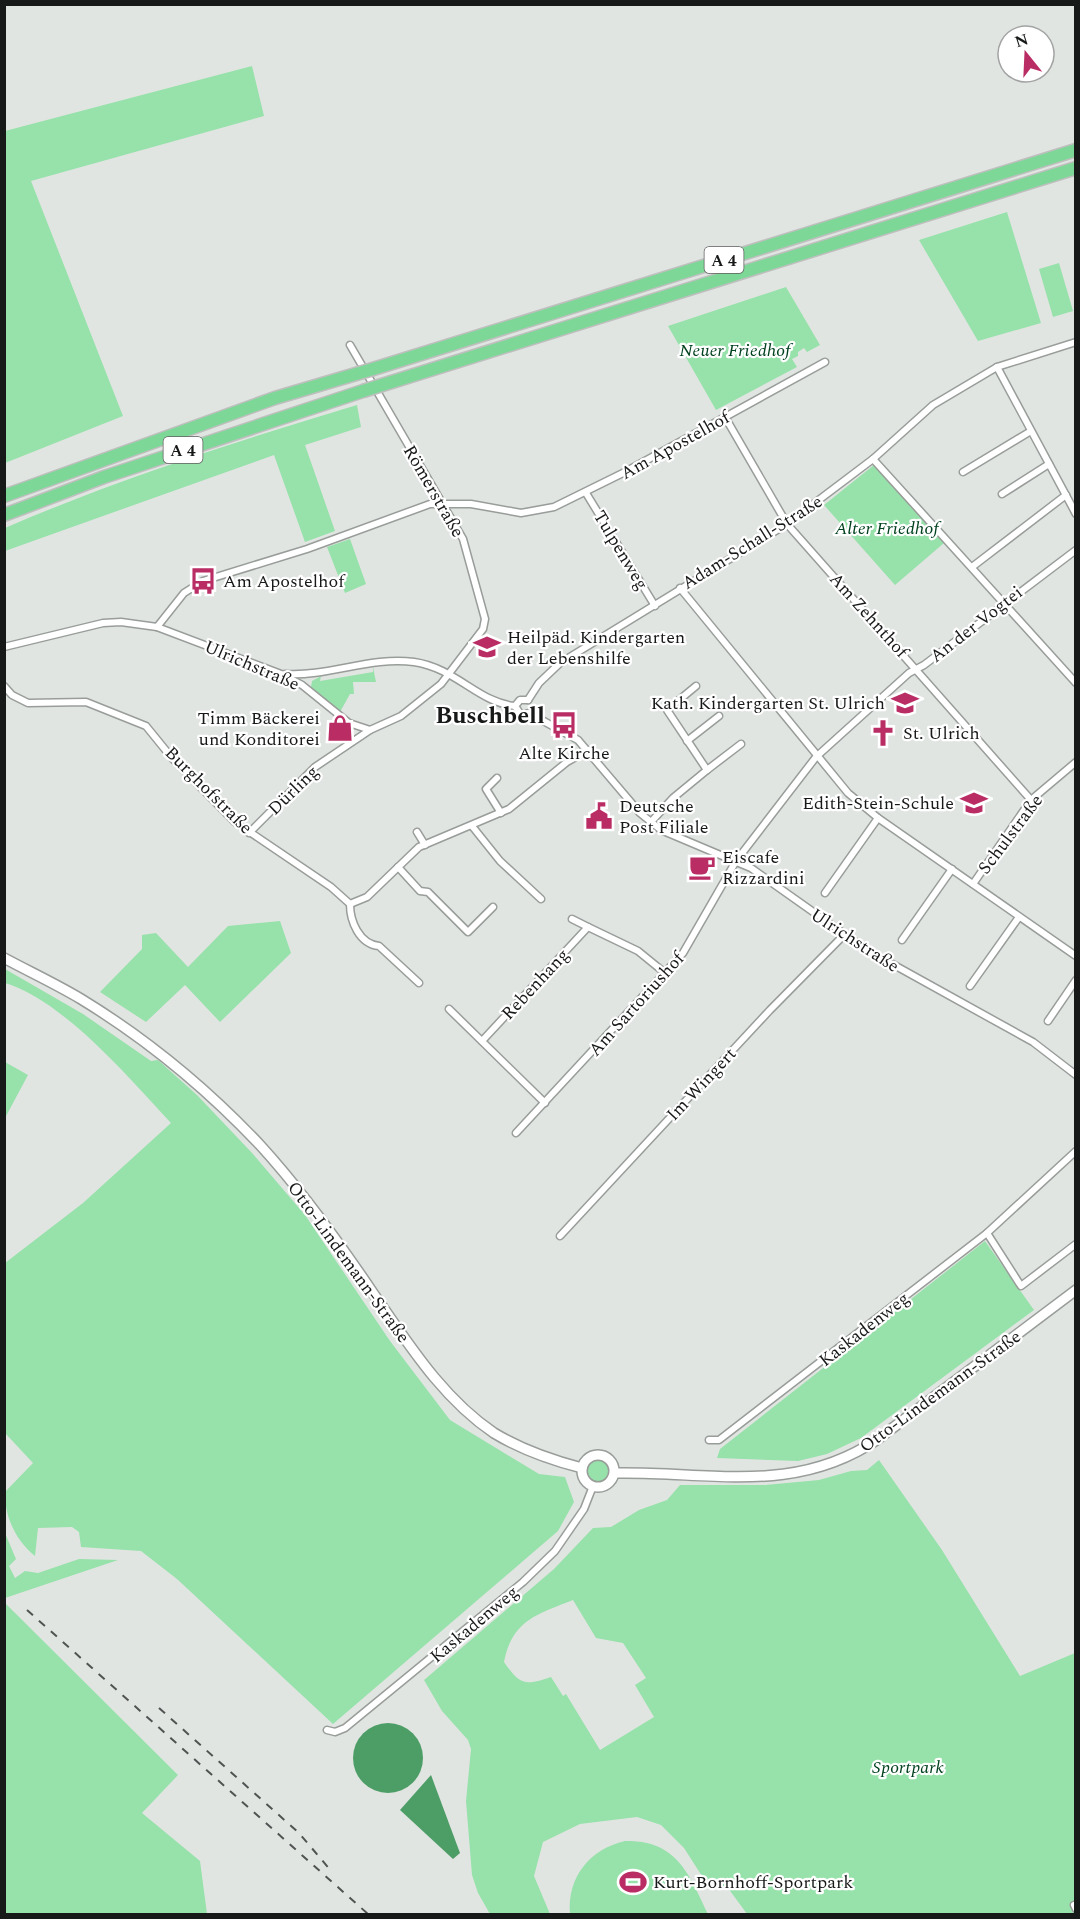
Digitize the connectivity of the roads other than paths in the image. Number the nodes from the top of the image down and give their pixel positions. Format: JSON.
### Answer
{"nodes":[{"id":1,"x":1076,"y":150,"type":"edge"},
{"id":2,"x":1076,"y":168,"type":"edge"},
{"id":3,"x":1076,"y":342,"type":"edge"},
{"id":4,"x":350,"y":345,"type":"dead end"},
{"id":5,"x":825,"y":362,"type":"dead end"},
{"id":6,"x":997,"y":367,"type":"junction"},
{"id":7,"x":725,"y":417,"type":"junction"},
{"id":8,"x":1031,"y":431,"type":"junction"},
{"id":9,"x":873,"y":459,"type":"junction"},
{"id":10,"x":1049,"y":464,"type":"junction"},
{"id":11,"x":963,"y":472,"type":"dead end"},
{"id":12,"x":586,"y":493,"type":"junction"},
{"id":13,"x":1002,"y":494,"type":"dead end"},
{"id":14,"x":1065,"y":495,"type":"junction"},
{"id":15,"x":4,"y":496,"type":"edge"},
{"id":16,"x":443,"y":504,"type":"junction"},
{"id":17,"x":1076,"y":514,"type":"edge"},
{"id":18,"x":4,"y":515,"type":"edge"},
{"id":19,"x":787,"y":524,"type":"junction"},
{"id":20,"x":1076,"y":550,"type":"edge"},
{"id":21,"x":972,"y":567,"type":"junction"},
{"id":22,"x":680,"y":588,"type":"junction"},
{"id":23,"x":1003,"y":603,"type":"junction"},
{"id":24,"x":655,"y":606,"type":"junction"},
{"id":25,"x":157,"y":627,"type":"junction"},
{"id":26,"x":4,"y":647,"type":"edge"},
{"id":27,"x":917,"y":670,"type":"junction"},
{"id":28,"x":450,"y":673,"type":"junction"},
{"id":29,"x":281,"y":674,"type":"junction"},
{"id":30,"x":310,"y":674,"type":"junction"},
{"id":31,"x":1076,"y":683,"type":"edge"},
{"id":32,"x":4,"y":686,"type":"edge"},
{"id":33,"x":696,"y":686,"type":"dead end"},
{"id":34,"x":308,"y":690,"type":"junction"},
{"id":35,"x":528,"y":700,"type":"junction"},
{"id":36,"x":515,"y":706,"type":"junction"},
{"id":37,"x":529,"y":713,"type":"junction"},
{"id":38,"x":719,"y":716,"type":"dead end"},
{"id":39,"x":370,"y":730,"type":"junction"},
{"id":40,"x":687,"y":741,"type":"junction"},
{"id":41,"x":741,"y":744,"type":"dead end"},
{"id":42,"x":588,"y":750,"type":"junction"},
{"id":43,"x":816,"y":757,"type":"junction"},
{"id":44,"x":1076,"y":762,"type":"edge"},
{"id":45,"x":707,"y":770,"type":"junction"},
{"id":46,"x":496,"y":778,"type":"dead end"},
{"id":47,"x":1031,"y":800,"type":"junction"},
{"id":48,"x":501,"y":813,"type":"junction"},
{"id":49,"x":878,"y":818,"type":"junction"},
{"id":50,"x":650,"y":823,"type":"junction"},
{"id":51,"x":472,"y":826,"type":"junction"},
{"id":52,"x":417,"y":832,"type":"dead end"},
{"id":53,"x":249,"y":833,"type":"junction"},
{"id":54,"x":425,"y":845,"type":"junction"},
{"id":55,"x":736,"y":861,"type":"junction"},
{"id":56,"x":398,"y":867,"type":"junction"},
{"id":57,"x":952,"y":869,"type":"junction"},
{"id":58,"x":973,"y":884,"type":"junction"},
{"id":59,"x":825,"y":893,"type":"dead end"},
{"id":60,"x":541,"y":899,"type":"dead end"},
{"id":61,"x":350,"y":904,"type":"junction"},
{"id":62,"x":493,"y":907,"type":"dead end"},
{"id":63,"x":1019,"y":917,"type":"junction"},
{"id":64,"x":572,"y":918,"type":"dead end"},
{"id":65,"x":588,"y":927,"type":"junction"},
{"id":66,"x":844,"y":935,"type":"junction"},
{"id":67,"x":902,"y":940,"type":"dead end"},
{"id":68,"x":1076,"y":956,"type":"edge"},
{"id":69,"x":4,"y":958,"type":"edge"},
{"id":70,"x":665,"y":973,"type":"junction"},
{"id":71,"x":1076,"y":980,"type":"edge"},
{"id":72,"x":419,"y":983,"type":"dead end"},
{"id":73,"x":970,"y":986,"type":"dead end"},
{"id":74,"x":449,"y":1009,"type":"dead end"},
{"id":75,"x":1048,"y":1021,"type":"dead end"},
{"id":76,"x":482,"y":1041,"type":"junction"},
{"id":77,"x":1076,"y":1075,"type":"edge"},
{"id":78,"x":544,"y":1103,"type":"junction"},
{"id":79,"x":516,"y":1133,"type":"dead end"},
{"id":80,"x":1076,"y":1151,"type":"edge"},
{"id":81,"x":987,"y":1233,"type":"junction"},
{"id":82,"x":561,"y":1236,"type":"dead end"},
{"id":83,"x":1076,"y":1244,"type":"edge"},
{"id":84,"x":1076,"y":1290,"type":"edge"},
{"id":85,"x":710,"y":1440,"type":"dead end"},
{"id":86,"x":582,"y":1468,"type":"junction"},
{"id":87,"x":615,"y":1473,"type":"junction"},
{"id":88,"x":593,"y":1486,"type":"junction"},
{"id":89,"x":327,"y":1730,"type":"dead end"}],
"edges":[{"from":1,"to":15,"type":"highway","number":"A 4","bridge":true},
{"from":2,"to":18,"type":"highway","number":"A 4","bridge":true},
{"from":3,"to":6,"type":"street","name":"Adam-Schall-Straße"},
{"from":4,"to":16,"type":"street","name":"Römerstraße"},
{"from":5,"to":7,"type":"street","name":"Am Apostelhof"},
{"from":6,"to":8,"type":"street"},
{"from":6,"to":9,"type":"street","name":"Adam-Schall-Straße"},
{"from":7,"to":12,"type":"street","name":"Am Apostelhof"},
{"from":7,"to":19,"type":"street","name":"Am Zehnthof"},
{"from":8,"to":10,"type":"street"},
{"from":8,"to":11,"type":"street"},
{"from":9,"to":19,"type":"street","name":"Adam-Schall-Straße"},
{"from":9,"to":21,"type":"street"},
{"from":10,"to":13,"type":"street"},
{"from":10,"to":14,"type":"street"},
{"from":12,"to":16,"type":"street","name":"Am Apostelhof"},
{"from":12,"to":24,"type":"street","name":"Tulpenweg"},
{"from":14,"to":17,"type":"street"},
{"from":14,"to":21,"type":"street"},
{"from":16,"to":25,"type":"street","name":"Am Apostelhof"},
{"from":16,"to":28,"type":"street","name":"Römerstraße"},
{"from":19,"to":22,"type":"street","name":"Adam-Schall-Straße"},
{"from":19,"to":27,"type":"street","name":"Am Zehnthof"},
{"from":20,"to":23,"type":"street","name":"An der Vogtei"},
{"from":21,"to":23,"type":"street"},
{"from":22,"to":24,"type":"street","name":"Adam-Schall-Straße"},
{"from":22,"to":43,"type":"street"},
{"from":23,"to":27,"type":"street","name":"An der Vogtei"},
{"from":23,"to":31,"type":"street"},
{"from":24,"to":35,"type":"street","name":"Adam-Schall-Straße"},
{"from":25,"to":26,"type":"street","name":"Ulrichstraße"},
{"from":25,"to":29,"type":"street","name":"Ulrichstraße"},
{"from":27,"to":43,"type":"street","name":"An der Vogtei"},
{"from":27,"to":47,"type":"street","name":"Am Zehnthof"},
{"from":28,"to":30,"type":"street"},
{"from":28,"to":36,"type":"street"},
{"from":28,"to":39,"type":"street"},
{"from":29,"to":30,"type":"street"},
{"from":29,"to":34,"type":"street","name":"Ulrichstraße"},
{"from":30,"to":34,"type":"street"},
{"from":32,"to":53,"type":"street","name":"Burghofstraße"},
{"from":33,"to":40,"type":"street"},
{"from":34,"to":39,"type":"street","name":"Ulrichstraße"},
{"from":35,"to":36,"type":"street"},
{"from":35,"to":37,"type":"street"},
{"from":36,"to":37,"type":"street"},
{"from":37,"to":42,"type":"street","name":"Ulrichstraße"},
{"from":38,"to":40,"type":"street"},
{"from":39,"to":53,"type":"street","name":"Dürling"},
{"from":40,"to":45,"type":"street"},
{"from":41,"to":45,"type":"street"},
{"from":42,"to":48,"type":"street"},
{"from":42,"to":50,"type":"street","name":"Ulrichstraße"},
{"from":43,"to":49,"type":"street"},
{"from":43,"to":55,"type":"street","name":"An der Vogtei"},
{"from":44,"to":47,"type":"street","name":"Schulstraße"},
{"from":45,"to":50,"type":"street"},
{"from":46,"to":48,"type":"street"},
{"from":47,"to":58,"type":"street","name":"Schulstraße"},
{"from":48,"to":51,"type":"street"},
{"from":49,"to":57,"type":"street"},
{"from":49,"to":59,"type":"street"},
{"from":50,"to":55,"type":"street","name":"Ulrichstraße"},
{"from":51,"to":54,"type":"street"},
{"from":51,"to":60,"type":"street"},
{"from":52,"to":54,"type":"street"},
{"from":53,"to":61,"type":"street","name":"Burghofstraße"},
{"from":54,"to":56,"type":"street"},
{"from":55,"to":66,"type":"street","name":"Ulrichstraße"},
{"from":55,"to":70,"type":"street","name":"Am Sartoriushof"},
{"from":56,"to":61,"type":"street"},
{"from":56,"to":62,"type":"street"},
{"from":57,"to":58,"type":"street"},
{"from":57,"to":67,"type":"street"},
{"from":58,"to":63,"type":"street"},
{"from":61,"to":72,"type":"street"},
{"from":63,"to":68,"type":"street"},
{"from":63,"to":73,"type":"street"},
{"from":64,"to":65,"type":"street"},
{"from":65,"to":70,"type":"street"},
{"from":65,"to":76,"type":"street","name":"Rebenhang"},
{"from":66,"to":77,"type":"street","name":"Ulrichstraße"},
{"from":66,"to":82,"type":"street","name":"Im Wingert"},
{"from":69,"to":86,"type":"street","name":"Otto-Lindemann-Straße"},
{"from":70,"to":78,"type":"street","name":"Am Sartoriushof"},
{"from":71,"to":75,"type":"street"},
{"from":74,"to":76,"type":"street"},
{"from":76,"to":78,"type":"street"},
{"from":78,"to":79,"type":"street","name":"Am Sartoriushof"},
{"from":80,"to":81,"type":"street","name":"Kaskadenweg"},
{"from":81,"to":83,"type":"street"},
{"from":81,"to":85,"type":"street","name":"Kaskadenweg"},
{"from":84,"to":87,"type":"street","name":"Otto-Lindemann-Straße"},
{"from":86,"to":87,"type":"street"},
{"from":86,"to":88,"type":"street"},
{"from":87,"to":88,"type":"street"},
{"from":88,"to":89,"type":"street","name":"Kaskadenweg"}]}
